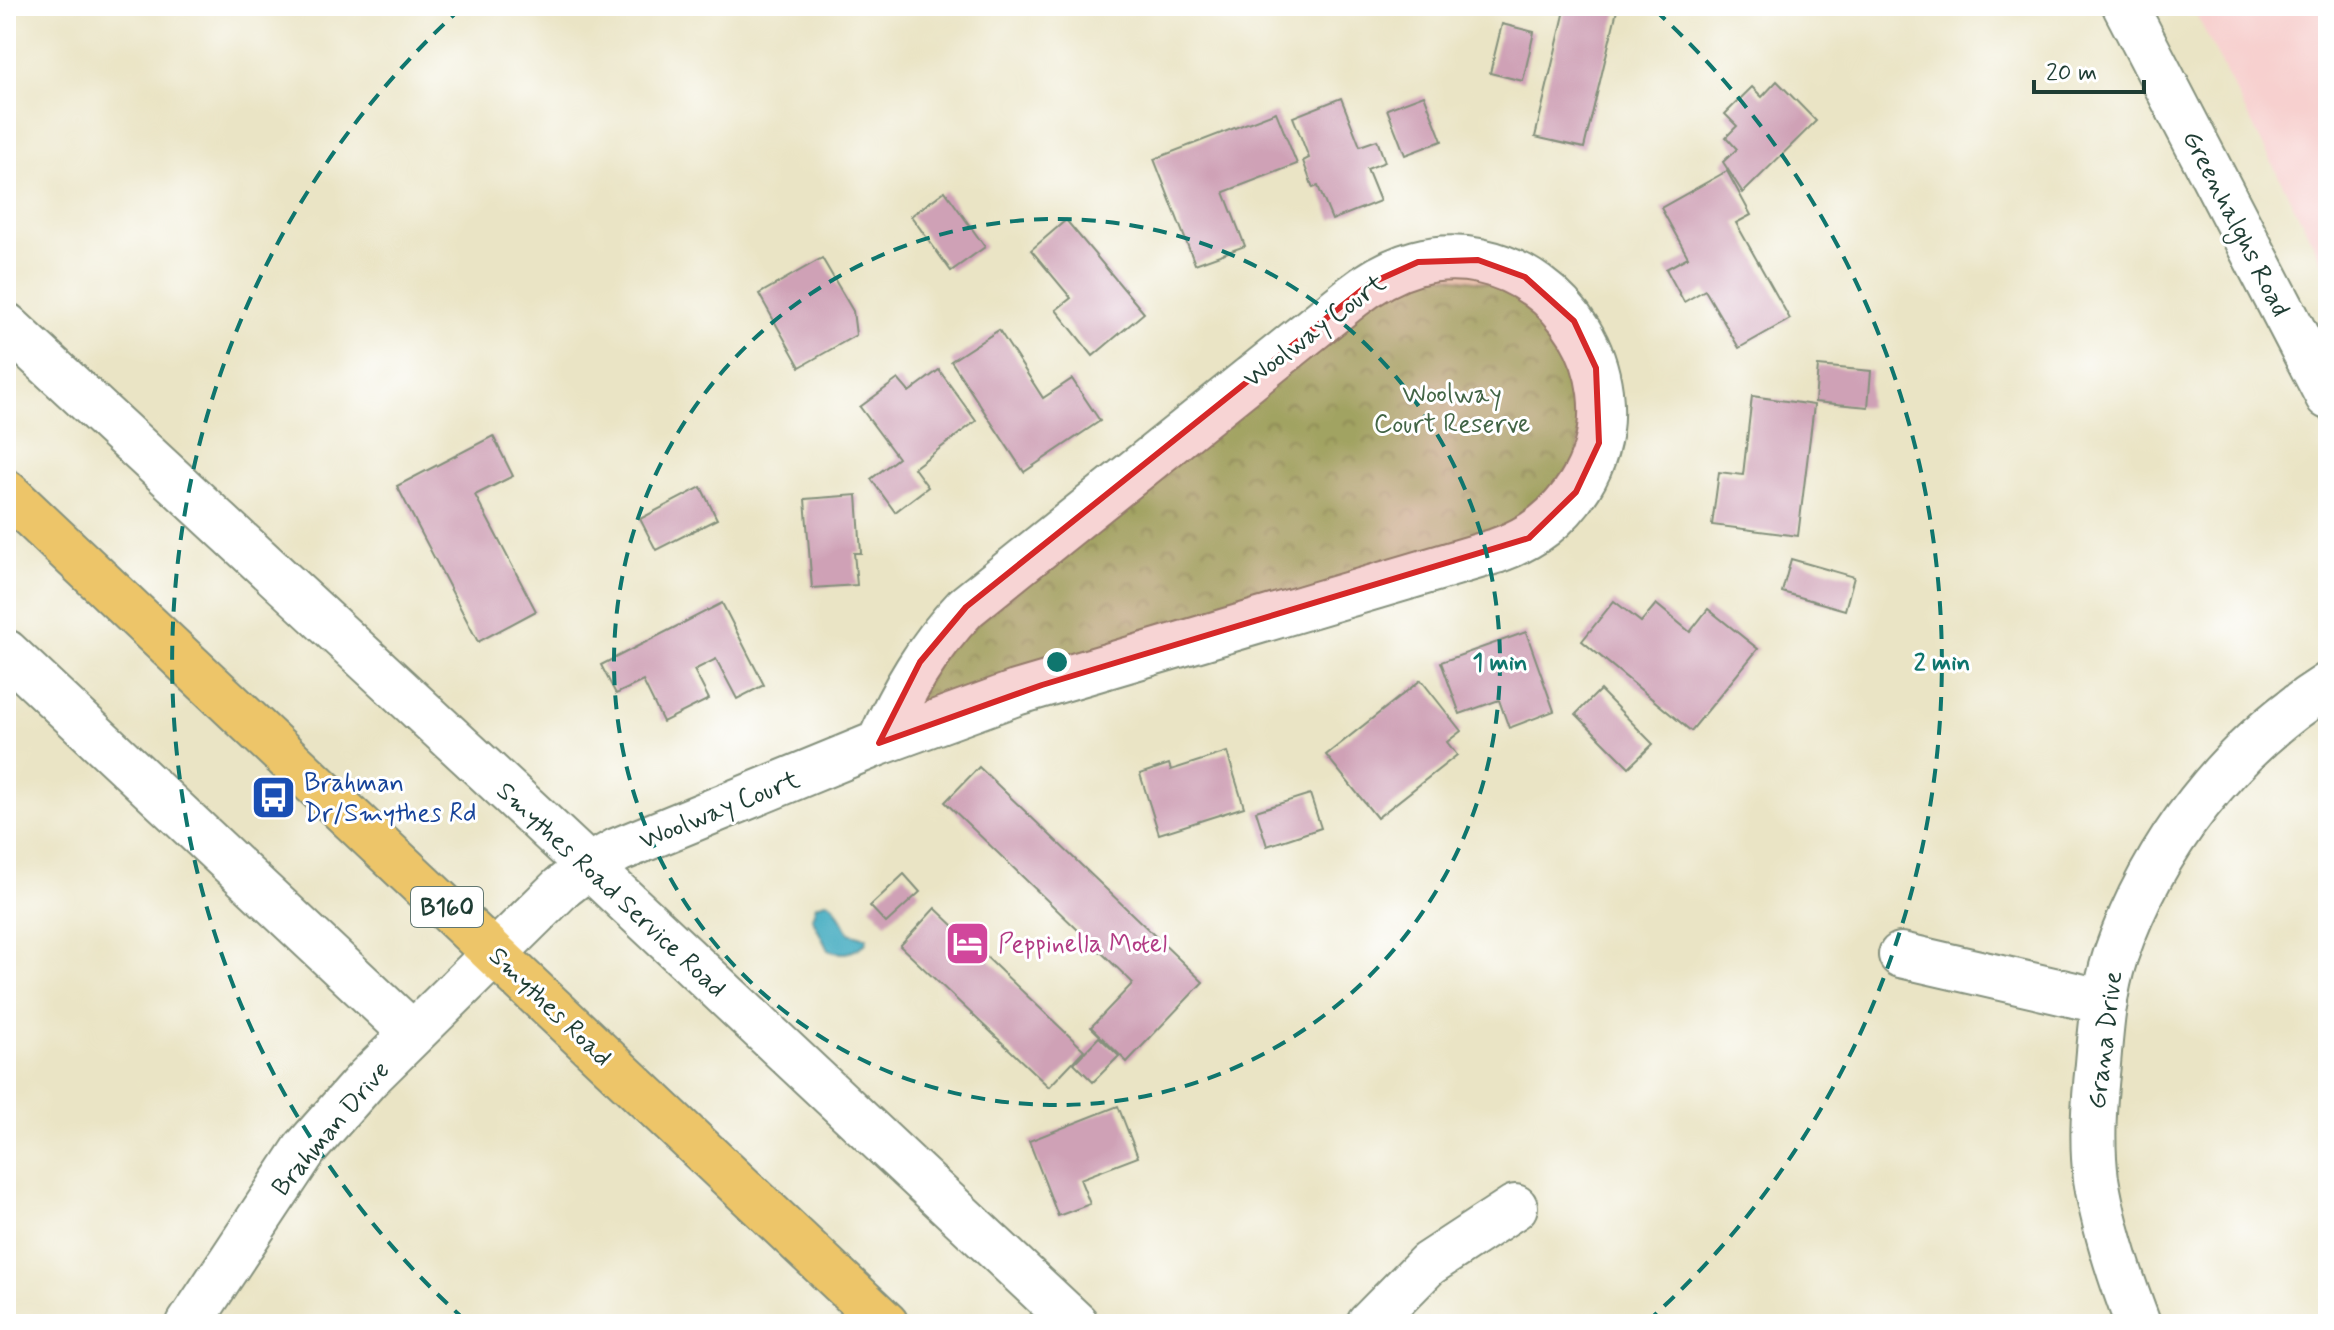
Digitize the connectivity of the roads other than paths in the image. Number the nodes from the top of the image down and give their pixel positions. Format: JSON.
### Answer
{"nodes":[{"id":1,"x":2125,"y":6,"type":"edge"},
{"id":2,"x":6,"y":325,"type":"edge"},
{"id":3,"x":2328,"y":397,"type":"edge"},
{"id":4,"x":6,"y":492,"type":"edge"},
{"id":5,"x":6,"y":652,"type":"edge"},
{"id":6,"x":2328,"y":685,"type":"edge"},
{"id":7,"x":879,"y":743,"type":"junction"},
{"id":8,"x":588,"y":867,"type":"junction"},
{"id":9,"x":496,"y":953,"type":"junction"},
{"id":10,"x":1901,"y":955,"type":"dead end"},
{"id":11,"x":2105,"y":1002,"type":"junction"},
{"id":12,"x":412,"y":1033,"type":"junction"},
{"id":13,"x":1515,"y":1207,"type":"dead end"},
{"id":14,"x":189,"y":1324,"type":"edge"},
{"id":15,"x":886,"y":1324,"type":"edge"},
{"id":16,"x":1076,"y":1324,"type":"edge"},
{"id":17,"x":1369,"y":1324,"type":"edge"},
{"id":18,"x":2138,"y":1324,"type":"edge"}],
"edges":[{"from":1,"to":3,"type":"street","name":"Greenhalghs Road"},
{"from":2,"to":8,"type":"street","name":"Smythes Road Service Road"},
{"from":4,"to":9,"type":"main road","name":"Smythes Road","number":"B160"},
{"from":5,"to":12,"type":"street"},
{"from":6,"to":11,"type":"street","name":"Grana Drive"},
{"from":7,"to":7,"type":"street","name":"Woolway Court"},
{"from":7,"to":8,"type":"street","name":"Woolway Court"},
{"from":8,"to":9,"type":"street","name":"Woolway Court"},
{"from":8,"to":16,"type":"street","name":"Smythes Road Service Road"},
{"from":9,"to":12,"type":"street","name":"Brahman Drive"},
{"from":9,"to":15,"type":"main road","name":"Smythes Road","number":"B160"},
{"from":10,"to":11,"type":"street"},
{"from":11,"to":18,"type":"street","name":"Grana Drive"},
{"from":12,"to":14,"type":"street","name":"Brahman Drive"},
{"from":13,"to":17,"type":"street"}]}
